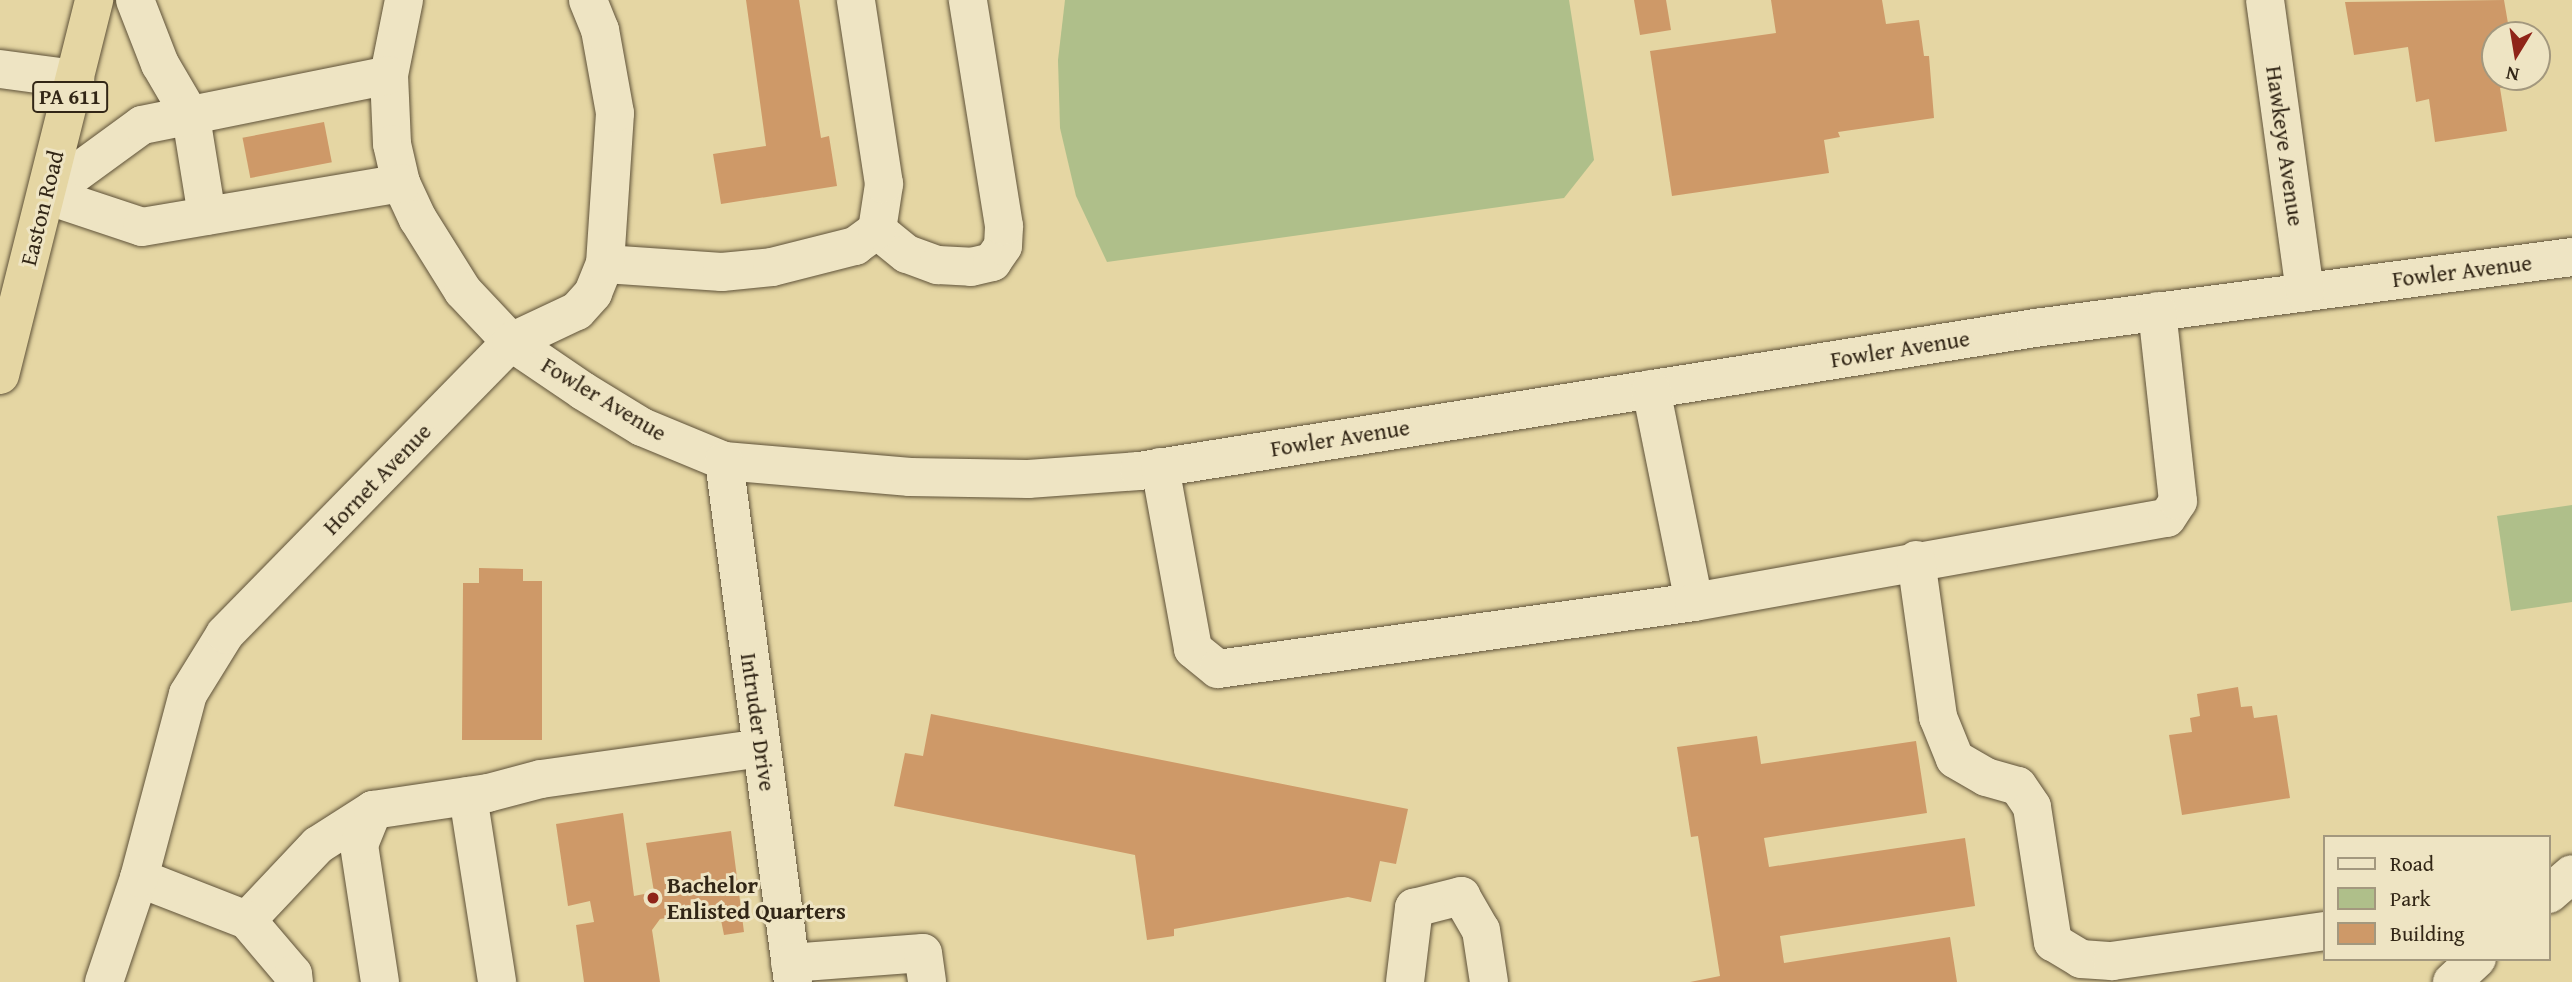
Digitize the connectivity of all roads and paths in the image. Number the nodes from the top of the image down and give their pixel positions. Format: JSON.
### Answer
{"nodes":[{"id":1,"x":94,"y":0,"type":"edge"},
{"id":2,"x":135,"y":0,"type":"edge"},
{"id":3,"x":404,"y":0,"type":"edge"},
{"id":4,"x":588,"y":0,"type":"edge"},
{"id":5,"x":856,"y":0,"type":"edge"},
{"id":6,"x":968,"y":0,"type":"edge"},
{"id":7,"x":2265,"y":0,"type":"edge"},
{"id":8,"x":0,"y":69,"type":"edge"},
{"id":9,"x":389,"y":75,"type":"junction"},
{"id":10,"x":75,"y":79,"type":"junction"},
{"id":11,"x":191,"y":117,"type":"junction"},
{"id":12,"x":401,"y":183,"type":"junction"},
{"id":13,"x":46,"y":195,"type":"junction"},
{"id":14,"x":207,"y":216,"type":"junction"},
{"id":15,"x":877,"y":230,"type":"junction"},
{"id":16,"x":2572,"y":257,"type":"edge"},
{"id":17,"x":605,"y":264,"type":"junction"},
{"id":18,"x":2305,"y":292,"type":"junction"},
{"id":19,"x":2157,"y":311,"type":"junction"},
{"id":20,"x":511,"y":342,"type":"junction"},
{"id":21,"x":0,"y":375,"type":"edge"},
{"id":22,"x":1651,"y":388,"type":"junction"},
{"id":23,"x":724,"y":461,"type":"junction"},
{"id":24,"x":1160,"y":467,"type":"junction"},
{"id":25,"x":1916,"y":560,"type":"junction"},
{"id":26,"x":1694,"y":602,"type":"junction"},
{"id":27,"x":762,"y":748,"type":"junction"},
{"id":28,"x":468,"y":796,"type":"junction"},
{"id":29,"x":373,"y":810,"type":"junction"},
{"id":30,"x":2572,"y":874,"type":"edge"},
{"id":31,"x":139,"y":878,"type":"junction"},
{"id":32,"x":2551,"y":892,"type":"edge"},
{"id":33,"x":247,"y":920,"type":"junction"},
{"id":34,"x":2324,"y":931,"type":"edge"},
{"id":35,"x":2475,"y":961,"type":"edge"},
{"id":36,"x":791,"y":972,"type":"edge"},
{"id":37,"x":104,"y":982,"type":"edge"},
{"id":38,"x":294,"y":982,"type":"edge"},
{"id":39,"x":380,"y":982,"type":"edge"},
{"id":40,"x":497,"y":982,"type":"edge"},
{"id":41,"x":927,"y":982,"type":"edge"},
{"id":42,"x":1405,"y":982,"type":"edge"},
{"id":43,"x":1489,"y":982,"type":"edge"},
{"id":44,"x":2452,"y":982,"type":"edge"}],
"edges":[{"from":1,"to":10,"type":"highway","name":"Easton Road","number":"PA 611"},
{"from":2,"to":11,"type":"street"},
{"from":3,"to":9,"type":"street","name":"Fowler Avenue"},
{"from":4,"to":17,"type":"street","name":"Hornet Avenue"},
{"from":5,"to":15,"type":"street"},
{"from":6,"to":15,"type":"street"},
{"from":7,"to":18,"type":"street","name":"Hawkeye Avenue"},
{"from":8,"to":10,"type":"street"},
{"from":9,"to":11,"type":"street"},
{"from":9,"to":12,"type":"street","name":"Fowler Avenue"},
{"from":10,"to":13,"type":"highway","name":"Easton Road","number":"PA 611"},
{"from":11,"to":13,"type":"street"},
{"from":11,"to":14,"type":"street"},
{"from":12,"to":14,"type":"street"},
{"from":12,"to":20,"type":"street","name":"Fowler Avenue"},
{"from":13,"to":14,"type":"street"},
{"from":13,"to":21,"type":"highway","name":"Easton Road","number":"PA 611"},
{"from":15,"to":17,"type":"street"},
{"from":16,"to":18,"type":"street","name":"Fowler Avenue"},
{"from":17,"to":20,"type":"street","name":"Hornet Avenue"},
{"from":18,"to":19,"type":"street","name":"Fowler Avenue"},
{"from":19,"to":22,"type":"street","name":"Fowler Avenue"},
{"from":19,"to":25,"type":"street"},
{"from":20,"to":23,"type":"street","name":"Fowler Avenue"},
{"from":20,"to":31,"type":"street","name":"Hornet Avenue"},
{"from":22,"to":24,"type":"street","name":"Fowler Avenue"},
{"from":22,"to":26,"type":"street"},
{"from":23,"to":24,"type":"street","name":"Fowler Avenue"},
{"from":23,"to":27,"type":"street","name":"Intruder Drive"},
{"from":24,"to":26,"type":"street"},
{"from":25,"to":26,"type":"street"},
{"from":25,"to":34,"type":"street"},
{"from":27,"to":28,"type":"street"},
{"from":27,"to":36,"type":"street","name":"Intruder Drive"},
{"from":28,"to":29,"type":"street"},
{"from":28,"to":40,"type":"street"},
{"from":29,"to":33,"type":"street"},
{"from":29,"to":39,"type":"street"},
{"from":30,"to":32,"type":"street"},
{"from":31,"to":33,"type":"street"},
{"from":31,"to":37,"type":"street","name":"Hornet Avenue"},
{"from":33,"to":38,"type":"street"},
{"from":35,"to":44,"type":"street"},
{"from":36,"to":41,"type":"street"},
{"from":42,"to":43,"type":"street"}]}
